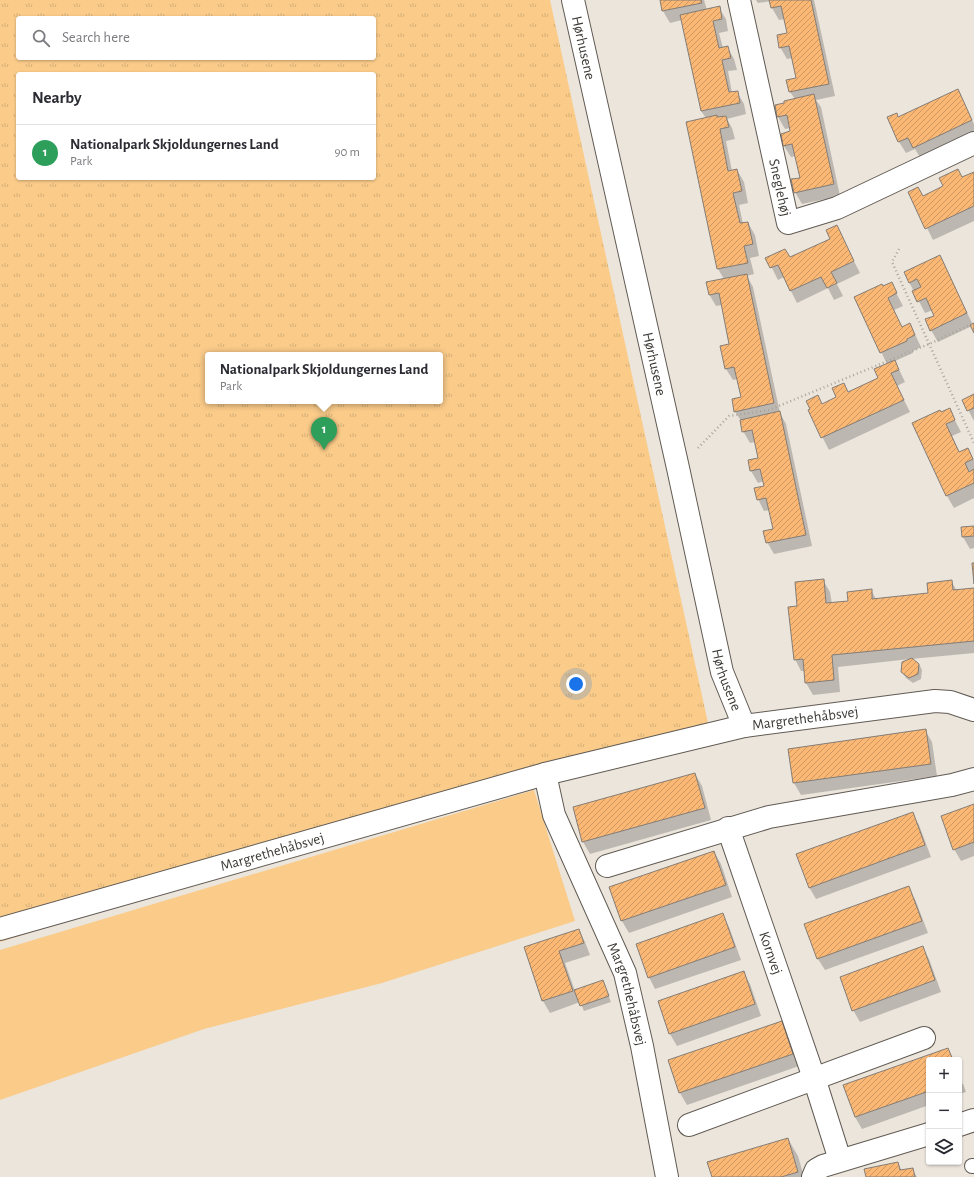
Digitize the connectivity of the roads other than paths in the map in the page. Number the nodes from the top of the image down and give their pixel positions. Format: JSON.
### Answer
{"nodes":[{"id":1,"x":573,"y":0,"type":"edge"},
{"id":2,"x":739,"y":0,"type":"edge"},
{"id":3,"x":974,"y":143,"type":"edge"},
{"id":4,"x":974,"y":710,"type":"edge"},
{"id":5,"x":744,"y":726,"type":"junction"},
{"id":6,"x":545,"y":774,"type":"junction"},
{"id":7,"x":974,"y":779,"type":"edge"},
{"id":8,"x":728,"y":828,"type":"junction"},
{"id":9,"x":607,"y":866,"type":"dead end"},
{"id":10,"x":0,"y":929,"type":"edge"},
{"id":11,"x":924,"y":1038,"type":"dead end"},
{"id":12,"x":814,"y":1078,"type":"junction"},
{"id":13,"x":974,"y":1120,"type":"edge"},
{"id":14,"x":962,"y":1124,"type":"edge"},
{"id":15,"x":689,"y":1125,"type":"dead end"},
{"id":16,"x":926,"y":1135,"type":"edge"},
{"id":17,"x":840,"y":1160,"type":"junction"},
{"id":18,"x":667,"y":1177,"type":"edge"},
{"id":19,"x":813,"y":1177,"type":"edge"}],
"edges":[{"from":1,"to":5,"type":"street","name":"Hørhusene"},
{"from":2,"to":3,"type":"street","name":"Sneglehøj"},
{"from":4,"to":5,"type":"street","name":"Margrethehåbsvej"},
{"from":5,"to":6,"type":"street","name":"Margrethehåbsvej"},
{"from":6,"to":10,"type":"street","name":"Margrethehåbsvej"},
{"from":6,"to":18,"type":"street","name":"Margrethehåbsvej"},
{"from":7,"to":8,"type":"street"},
{"from":8,"to":9,"type":"street"},
{"from":8,"to":12,"type":"street","name":"Kornvej"},
{"from":11,"to":12,"type":"street"},
{"from":12,"to":15,"type":"street"},
{"from":12,"to":17,"type":"street","name":"Kornvej"},
{"from":13,"to":14,"type":"street"},
{"from":16,"to":17,"type":"street"},
{"from":17,"to":19,"type":"street"}]}
